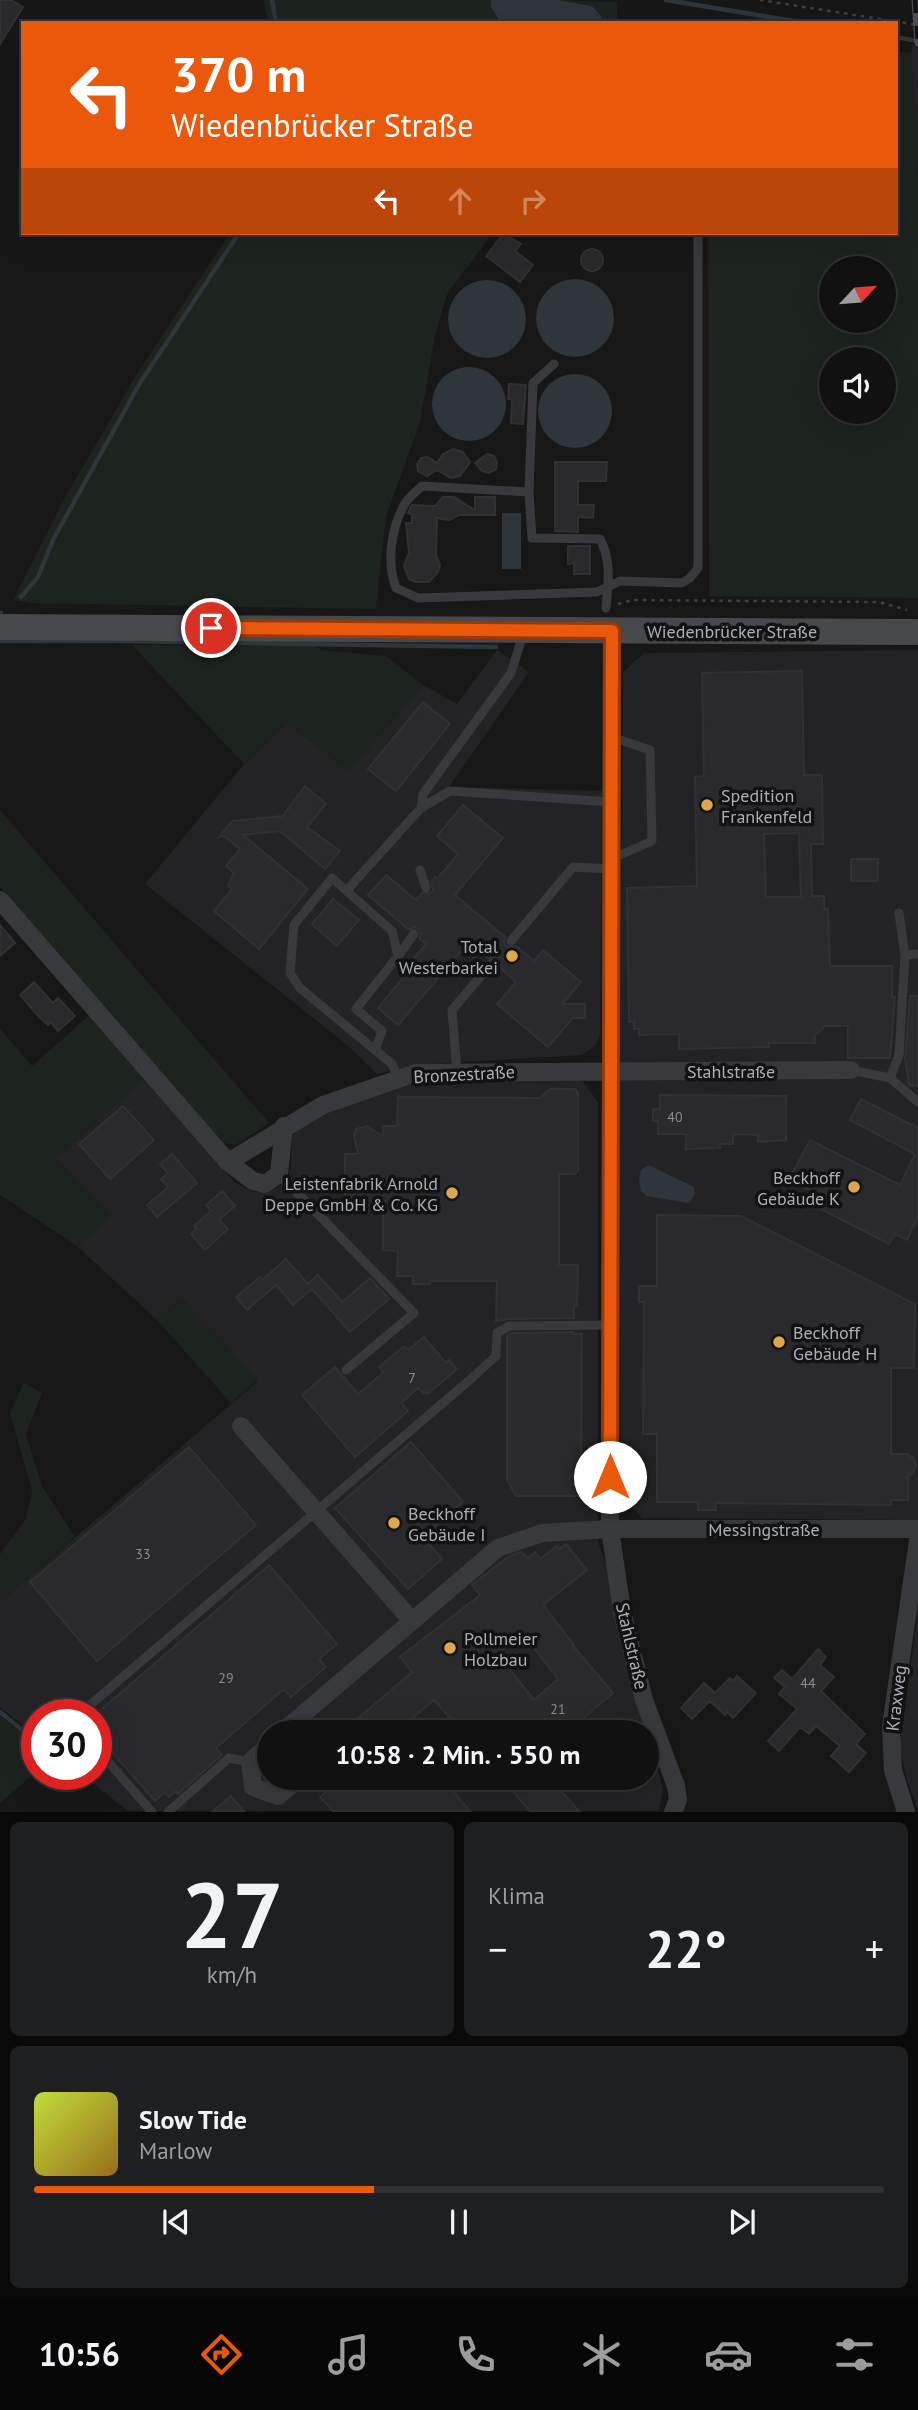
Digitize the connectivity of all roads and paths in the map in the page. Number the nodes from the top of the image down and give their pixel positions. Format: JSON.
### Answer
{"nodes":[{"id":1,"x":760,"y":0,"type":"edge"},
{"id":2,"x":893,"y":21,"type":"edge"},
{"id":3,"x":898,"y":22,"type":"edge"},
{"id":4,"x":918,"y":25,"type":"edge"},
{"id":5,"x":698,"y":235,"type":"edge"},
{"id":6,"x":554,"y":364,"type":"dead end"},
{"id":7,"x":529,"y":492,"type":"junction"},
{"id":8,"x":607,"y":588,"type":"junction"},
{"id":9,"x":918,"y":613,"type":"edge"},
{"id":10,"x":609,"y":619,"type":"junction"},
{"id":11,"x":0,"y":627,"type":"edge"},
{"id":12,"x":524,"y":630,"type":"junction"},
{"id":13,"x":918,"y":632,"type":"edge"},
{"id":14,"x":612,"y":737,"type":"junction"},
{"id":15,"x":611,"y":802,"type":"junction"},
{"id":16,"x":421,"y":808,"type":"junction"},
{"id":17,"x":611,"y":864,"type":"junction"},
{"id":18,"x":420,"y":870,"type":"dead end"},
{"id":19,"x":426,"y":888,"type":"dead end"},
{"id":20,"x":347,"y":890,"type":"junction"},
{"id":21,"x":0,"y":900,"type":"edge"},
{"id":22,"x":900,"y":913,"type":"dead end"},
{"id":23,"x":414,"y":934,"type":"dead end"},
{"id":24,"x":511,"y":941,"type":"dead end"},
{"id":25,"x":918,"y":954,"type":"edge"},
{"id":26,"x":905,"y":955,"type":"junction"},
{"id":27,"x":398,"y":956,"type":"junction"},
{"id":28,"x":492,"y":963,"type":"dead end"},
{"id":29,"x":374,"y":1050,"type":"junction"},
{"id":30,"x":851,"y":1070,"type":"joint"},
{"id":31,"x":611,"y":1071,"type":"junction"},
{"id":32,"x":457,"y":1072,"type":"junction"},
{"id":33,"x":890,"y":1078,"type":"junction"},
{"id":34,"x":399,"y":1079,"type":"junction"},
{"id":35,"x":918,"y":1102,"type":"edge"},
{"id":36,"x":284,"y":1126,"type":"junction"},
{"id":37,"x":228,"y":1162,"type":"junction"},
{"id":38,"x":279,"y":1174,"type":"junction"},
{"id":39,"x":611,"y":1325,"type":"junction"},
{"id":40,"x":346,"y":1370,"type":"dead end"},
{"id":41,"x":241,"y":1426,"type":"dead end"},
{"id":42,"x":315,"y":1511,"type":"junction"},
{"id":43,"x":610,"y":1529,"type":"junction"},
{"id":44,"x":918,"y":1530,"type":"edge"},
{"id":45,"x":918,"y":1541,"type":"edge"},
{"id":46,"x":412,"y":1621,"type":"junction"},
{"id":47,"x":97,"y":1699,"type":"edge"},
{"id":48,"x":302,"y":1714,"type":"junction"},
{"id":49,"x":295,"y":1720,"type":"edge"},
{"id":50,"x":301,"y":1720,"type":"edge"},
{"id":51,"x":257,"y":1756,"type":"edge"},
{"id":52,"x":250,"y":1762,"type":"junction"},
{"id":53,"x":112,"y":1766,"type":"edge"},
{"id":54,"x":257,"y":1789,"type":"edge"},
{"id":55,"x":260,"y":1790,"type":"edge"},
{"id":56,"x":285,"y":1790,"type":"edge"},
{"id":57,"x":675,"y":1806,"type":"edge"},
{"id":58,"x":152,"y":1811,"type":"edge"},
{"id":59,"x":168,"y":1811,"type":"edge"},
{"id":60,"x":906,"y":1811,"type":"edge"}],
"edges":[{"from":1,"to":2,"type":"path"},
{"from":3,"to":4,"type":"path"},
{"from":5,"to":8,"type":"lane"},
{"from":6,"to":7,"type":"lane"},
{"from":7,"to":8,"type":"lane"},
{"from":7,"to":8,"type":"lane"},
{"from":8,"to":10,"type":"lane"},
{"from":9,"to":10,"type":"path"},
{"from":10,"to":12,"type":"main road","name":"Wiedenbrücker Straße"},
{"from":10,"to":13,"type":"main road","name":"Wiedenbrücker Straße"},
{"from":10,"to":14,"type":"street","name":"Stahlstraße"},
{"from":11,"to":12,"type":"main road","name":"Wiedenbrücker Straße"},
{"from":12,"to":16,"type":"lane"},
{"from":14,"to":15,"type":"street","name":"Stahlstraße"},
{"from":14,"to":17,"type":"lane"},
{"from":15,"to":16,"type":"lane"},
{"from":15,"to":17,"type":"street","name":"Stahlstraße"},
{"from":16,"to":20,"type":"lane"},
{"from":17,"to":24,"type":"lane"},
{"from":17,"to":31,"type":"street","name":"Stahlstraße"},
{"from":18,"to":19,"type":"lane"},
{"from":20,"to":27,"type":"lane"},
{"from":20,"to":29,"type":"lane"},
{"from":21,"to":37,"type":"street"},
{"from":22,"to":26,"type":"lane"},
{"from":23,"to":27,"type":"lane"},
{"from":25,"to":26,"type":"lane"},
{"from":26,"to":33,"type":"lane"},
{"from":27,"to":29,"type":"lane"},
{"from":28,"to":32,"type":"lane"},
{"from":29,"to":34,"type":"lane"},
{"from":30,"to":31,"type":"street","name":"Stahlstraße"},
{"from":30,"to":33,"type":"lane"},
{"from":31,"to":32,"type":"street","name":"Bronzestraße"},
{"from":31,"to":39,"type":"street","name":"Stahlstraße"},
{"from":32,"to":34,"type":"street","name":"Bronzestraße"},
{"from":33,"to":35,"type":"lane"},
{"from":34,"to":36,"type":"street","name":"Bronzestraße"},
{"from":36,"to":37,"type":"street","name":"Bronzestraße"},
{"from":36,"to":38,"type":"street"},
{"from":37,"to":38,"type":"street"},
{"from":38,"to":40,"type":"lane"},
{"from":39,"to":42,"type":"lane"},
{"from":39,"to":43,"type":"street","name":"Stahlstraße"},
{"from":41,"to":42,"type":"street"},
{"from":42,"to":46,"type":"street"},
{"from":42,"to":47,"type":"lane"},
{"from":43,"to":44,"type":"street","name":"Messingstraße"},
{"from":43,"to":46,"type":"street"},
{"from":43,"to":57,"type":"street","name":"Stahlstraße"},
{"from":45,"to":60,"type":"street","name":"Kraxweg"},
{"from":46,"to":48,"type":"street"},
{"from":48,"to":49,"type":"street"},
{"from":48,"to":50,"type":"street"},
{"from":51,"to":52,"type":"street"},
{"from":52,"to":54,"type":"street"},
{"from":52,"to":59,"type":"lane"},
{"from":53,"to":58,"type":"lane"},
{"from":55,"to":56,"type":"street"}]}
